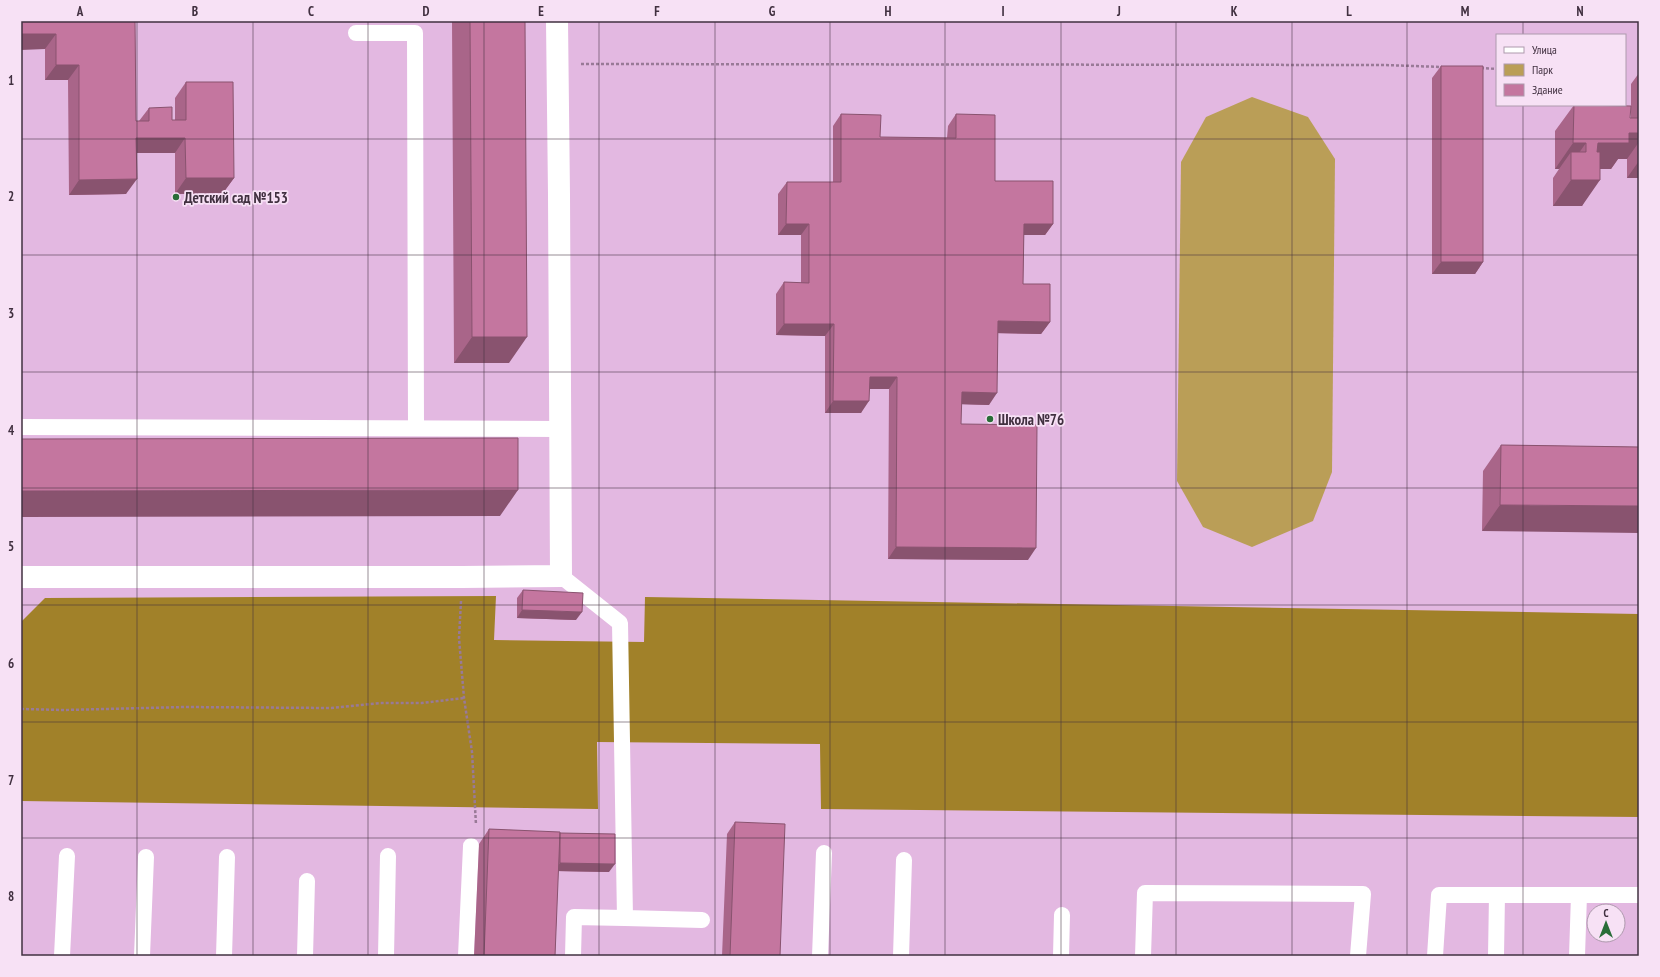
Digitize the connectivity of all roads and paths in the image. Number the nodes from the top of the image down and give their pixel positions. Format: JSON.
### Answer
{"nodes":[{"id":1,"x":557,"y":21,"type":"edge"},
{"id":2,"x":356,"y":33,"type":"dead end"},
{"id":3,"x":557,"y":64,"type":"junction"},
{"id":4,"x":1444,"y":67,"type":"edge"},
{"id":5,"x":1474,"y":68,"type":"edge"},
{"id":6,"x":1496,"y":69,"type":"edge"},
{"id":7,"x":21,"y":427,"type":"edge"},
{"id":8,"x":416,"y":428,"type":"junction"},
{"id":9,"x":560,"y":429,"type":"junction"},
{"id":10,"x":561,"y":576,"type":"junction"},
{"id":11,"x":21,"y":577,"type":"edge"},
{"id":12,"x":462,"y":577,"type":"junction"},
{"id":13,"x":464,"y":698,"type":"junction"},
{"id":14,"x":21,"y":709,"type":"edge"},
{"id":15,"x":476,"y":826,"type":"dead end"},
{"id":16,"x":471,"y":846,"type":"dead end"},
{"id":17,"x":824,"y":853,"type":"dead end"},
{"id":18,"x":67,"y":856,"type":"dead end"},
{"id":19,"x":388,"y":856,"type":"dead end"},
{"id":20,"x":146,"y":857,"type":"dead end"},
{"id":21,"x":227,"y":857,"type":"dead end"},
{"id":22,"x":904,"y":860,"type":"dead end"},
{"id":23,"x":307,"y":881,"type":"dead end"},
{"id":24,"x":1497,"y":895,"type":"junction"},
{"id":25,"x":1579,"y":895,"type":"junction"},
{"id":26,"x":1639,"y":895,"type":"edge"},
{"id":27,"x":1062,"y":914,"type":"dead end"},
{"id":28,"x":625,"y":918,"type":"junction"},
{"id":29,"x":702,"y":920,"type":"dead end"},
{"id":30,"x":62,"y":956,"type":"edge"},
{"id":31,"x":142,"y":956,"type":"edge"},
{"id":32,"x":224,"y":956,"type":"edge"},
{"id":33,"x":305,"y":956,"type":"edge"},
{"id":34,"x":386,"y":956,"type":"edge"},
{"id":35,"x":466,"y":956,"type":"edge"},
{"id":36,"x":573,"y":956,"type":"edge"},
{"id":37,"x":820,"y":956,"type":"edge"},
{"id":38,"x":900,"y":956,"type":"edge"},
{"id":39,"x":1061,"y":956,"type":"edge"},
{"id":40,"x":1143,"y":956,"type":"edge"},
{"id":41,"x":1358,"y":956,"type":"edge"},
{"id":42,"x":1435,"y":956,"type":"edge"},
{"id":43,"x":1496,"y":956,"type":"edge"},
{"id":44,"x":1577,"y":956,"type":"edge"}],
"edges":[{"from":1,"to":3,"type":"street"},
{"from":2,"to":8,"type":"lane"},
{"from":3,"to":4,"type":"path"},
{"from":3,"to":9,"type":"street"},
{"from":5,"to":6,"type":"path"},
{"from":7,"to":8,"type":"lane"},
{"from":8,"to":9,"type":"lane"},
{"from":9,"to":10,"type":"street"},
{"from":10,"to":12,"type":"street"},
{"from":10,"to":28,"type":"lane"},
{"from":11,"to":12,"type":"street"},
{"from":12,"to":13,"type":"path"},
{"from":13,"to":14,"type":"path"},
{"from":13,"to":15,"type":"path"},
{"from":16,"to":35,"type":"lane"},
{"from":17,"to":37,"type":"lane"},
{"from":18,"to":30,"type":"lane"},
{"from":19,"to":34,"type":"lane"},
{"from":20,"to":31,"type":"lane"},
{"from":21,"to":32,"type":"lane"},
{"from":22,"to":38,"type":"lane"},
{"from":23,"to":33,"type":"lane"},
{"from":24,"to":25,"type":"lane"},
{"from":24,"to":42,"type":"lane"},
{"from":24,"to":43,"type":"lane"},
{"from":25,"to":26,"type":"lane"},
{"from":25,"to":44,"type":"lane"},
{"from":27,"to":39,"type":"lane"},
{"from":28,"to":29,"type":"lane"},
{"from":28,"to":36,"type":"lane"},
{"from":40,"to":41,"type":"lane"}]}
